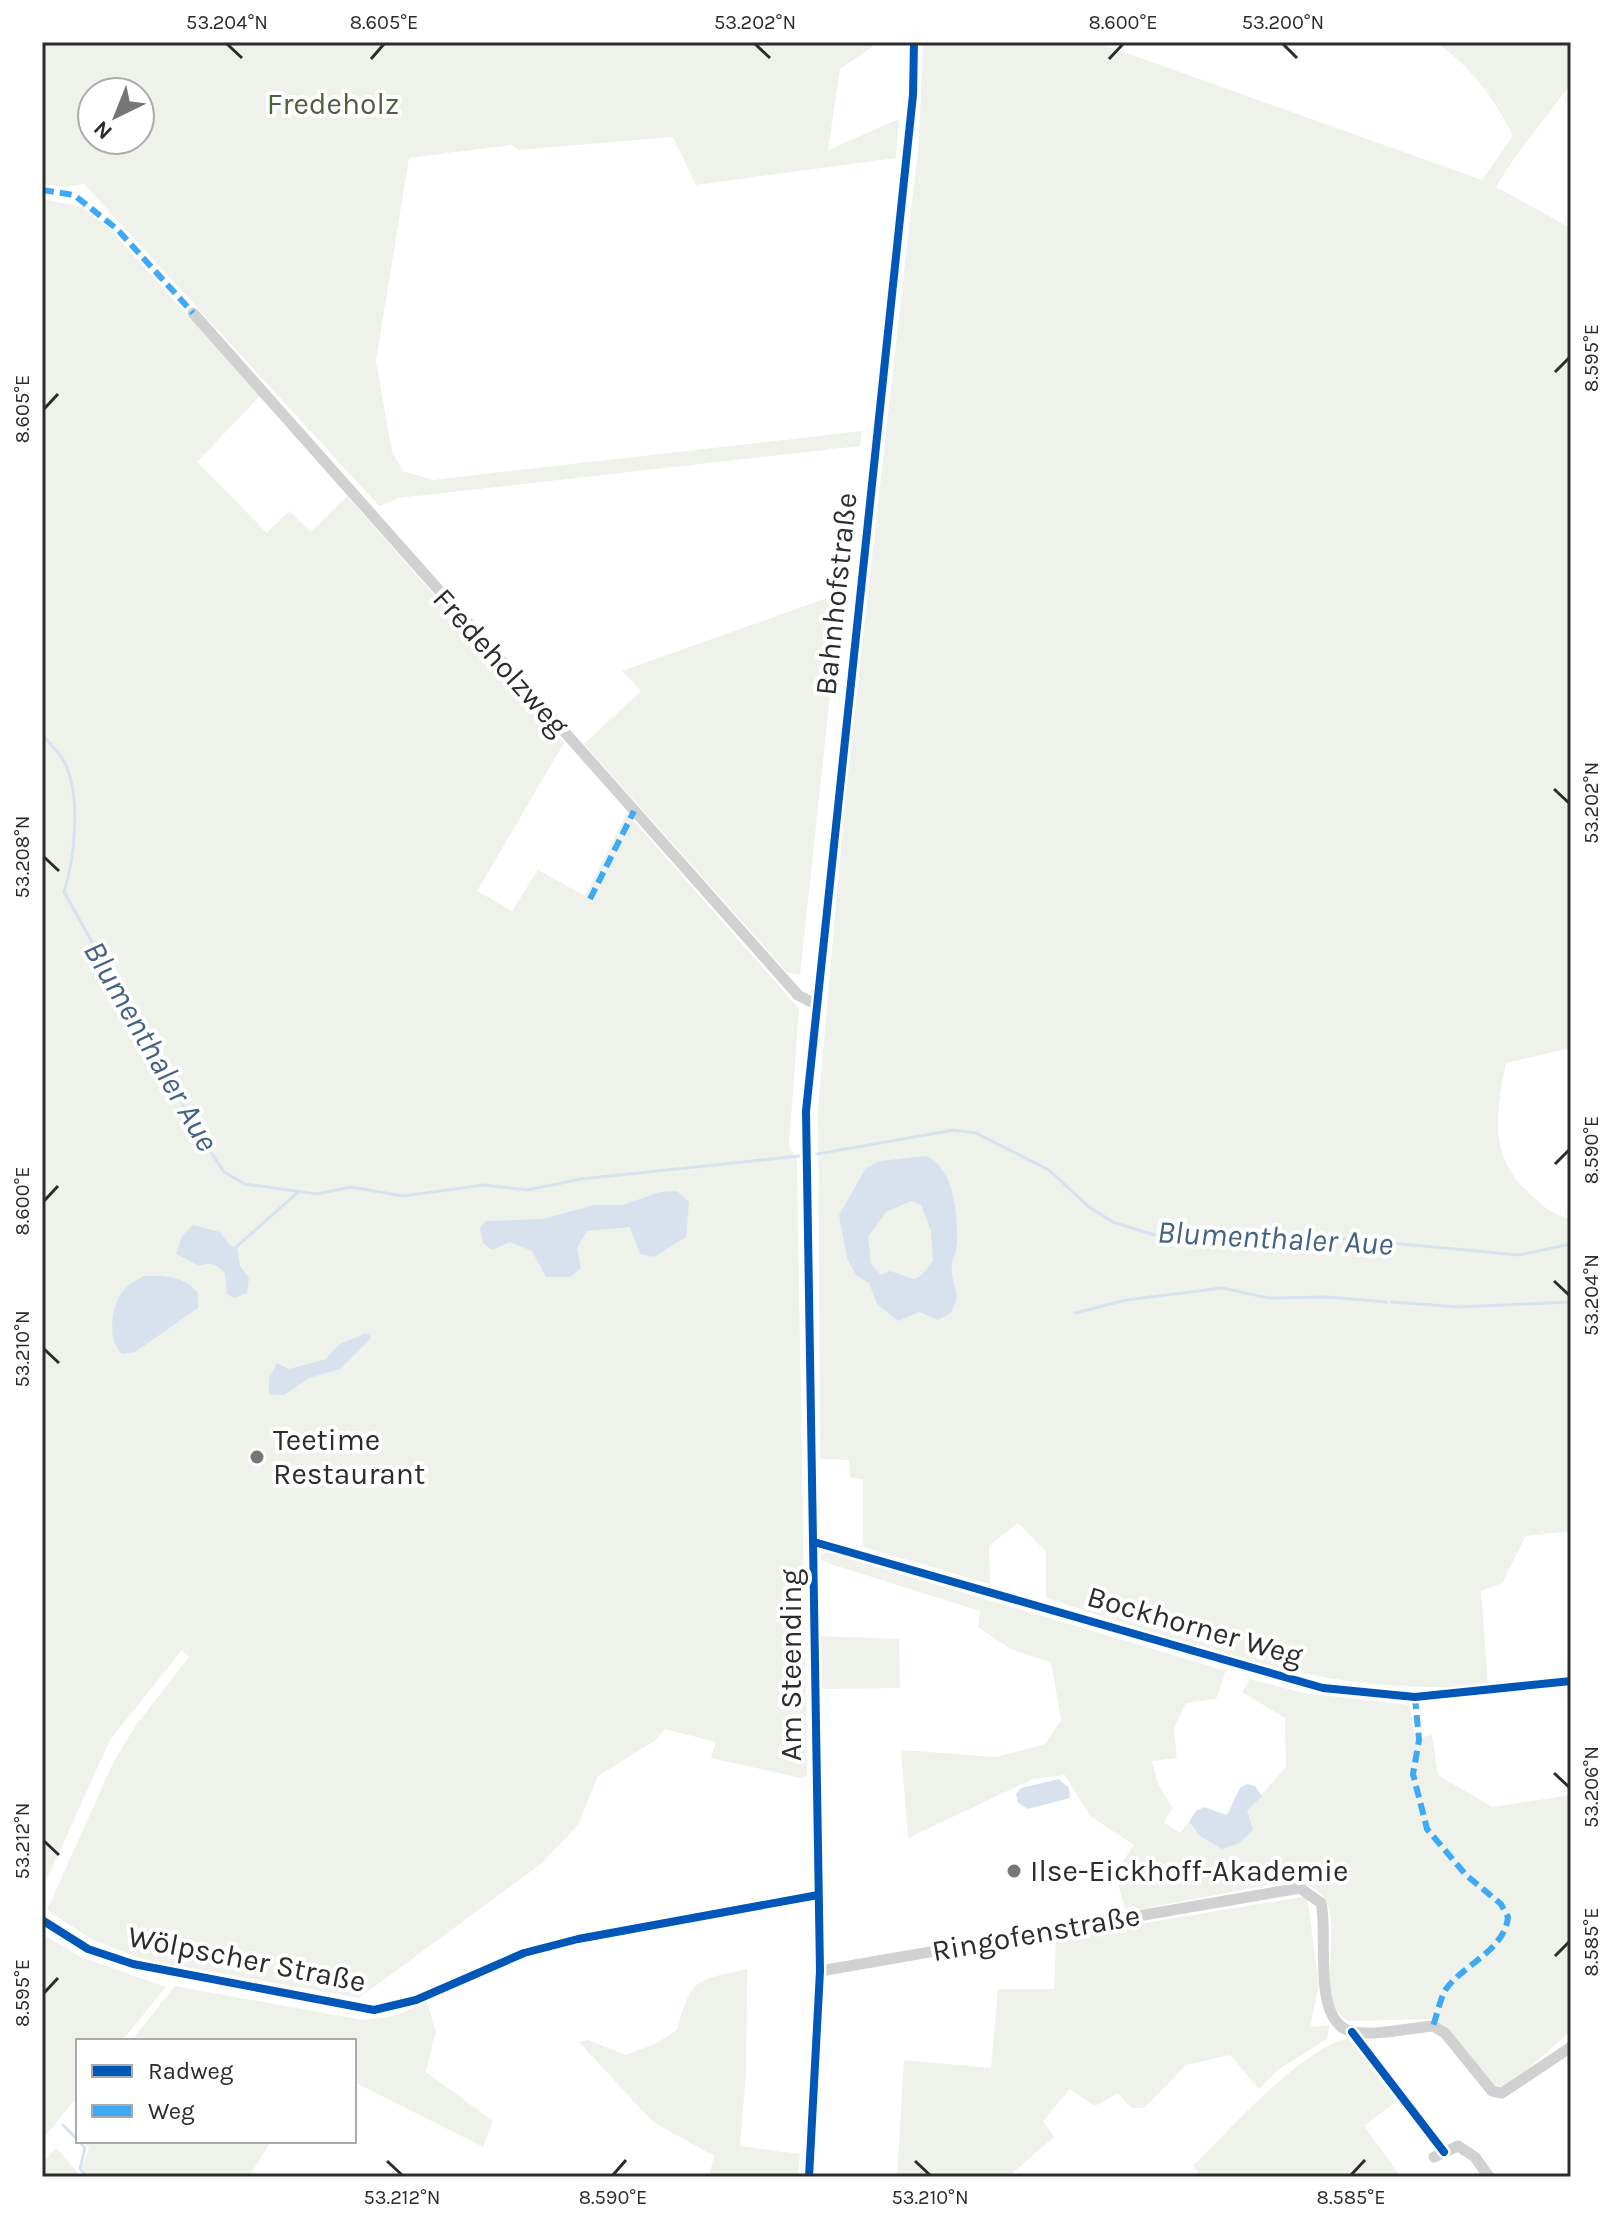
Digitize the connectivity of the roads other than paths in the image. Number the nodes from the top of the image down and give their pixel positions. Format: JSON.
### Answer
{"nodes":[{"id":1,"x":914,"y":42,"type":"edge"},
{"id":2,"x":193,"y":313,"type":"dead end"},
{"id":3,"x":815,"y":1004,"type":"junction"},
{"id":4,"x":806,"y":1152,"type":"joint"},
{"id":5,"x":814,"y":1542,"type":"junction"},
{"id":6,"x":1571,"y":1681,"type":"edge"},
{"id":7,"x":818,"y":1895,"type":"junction"},
{"id":8,"x":42,"y":1920,"type":"edge"},
{"id":9,"x":820,"y":1971,"type":"junction"},
{"id":10,"x":1571,"y":2047,"type":"edge"},
{"id":11,"x":1434,"y":2157,"type":"dead end"},
{"id":12,"x":809,"y":2177,"type":"edge"},
{"id":13,"x":1489,"y":2177,"type":"edge"}],
"edges":[{"from":1,"to":3,"type":"street","name":"Bahnhofstraße"},
{"from":2,"to":3,"type":"street","name":"Fredeholzweg"},
{"from":3,"to":4,"type":"street","name":"Bahnhofstraße"},
{"from":4,"to":5,"type":"street","name":"Am Steending"},
{"from":5,"to":6,"type":"street","name":"Bockhorner Weg"},
{"from":5,"to":7,"type":"street","name":"Am Steending"},
{"from":7,"to":8,"type":"street","name":"Wölpscher Straße"},
{"from":7,"to":9,"type":"street","name":"Am Steending"},
{"from":9,"to":10,"type":"street","name":"Ringofenstraße"},
{"from":9,"to":12,"type":"street","name":"Am Steending"},
{"from":11,"to":13,"type":"street"}]}
